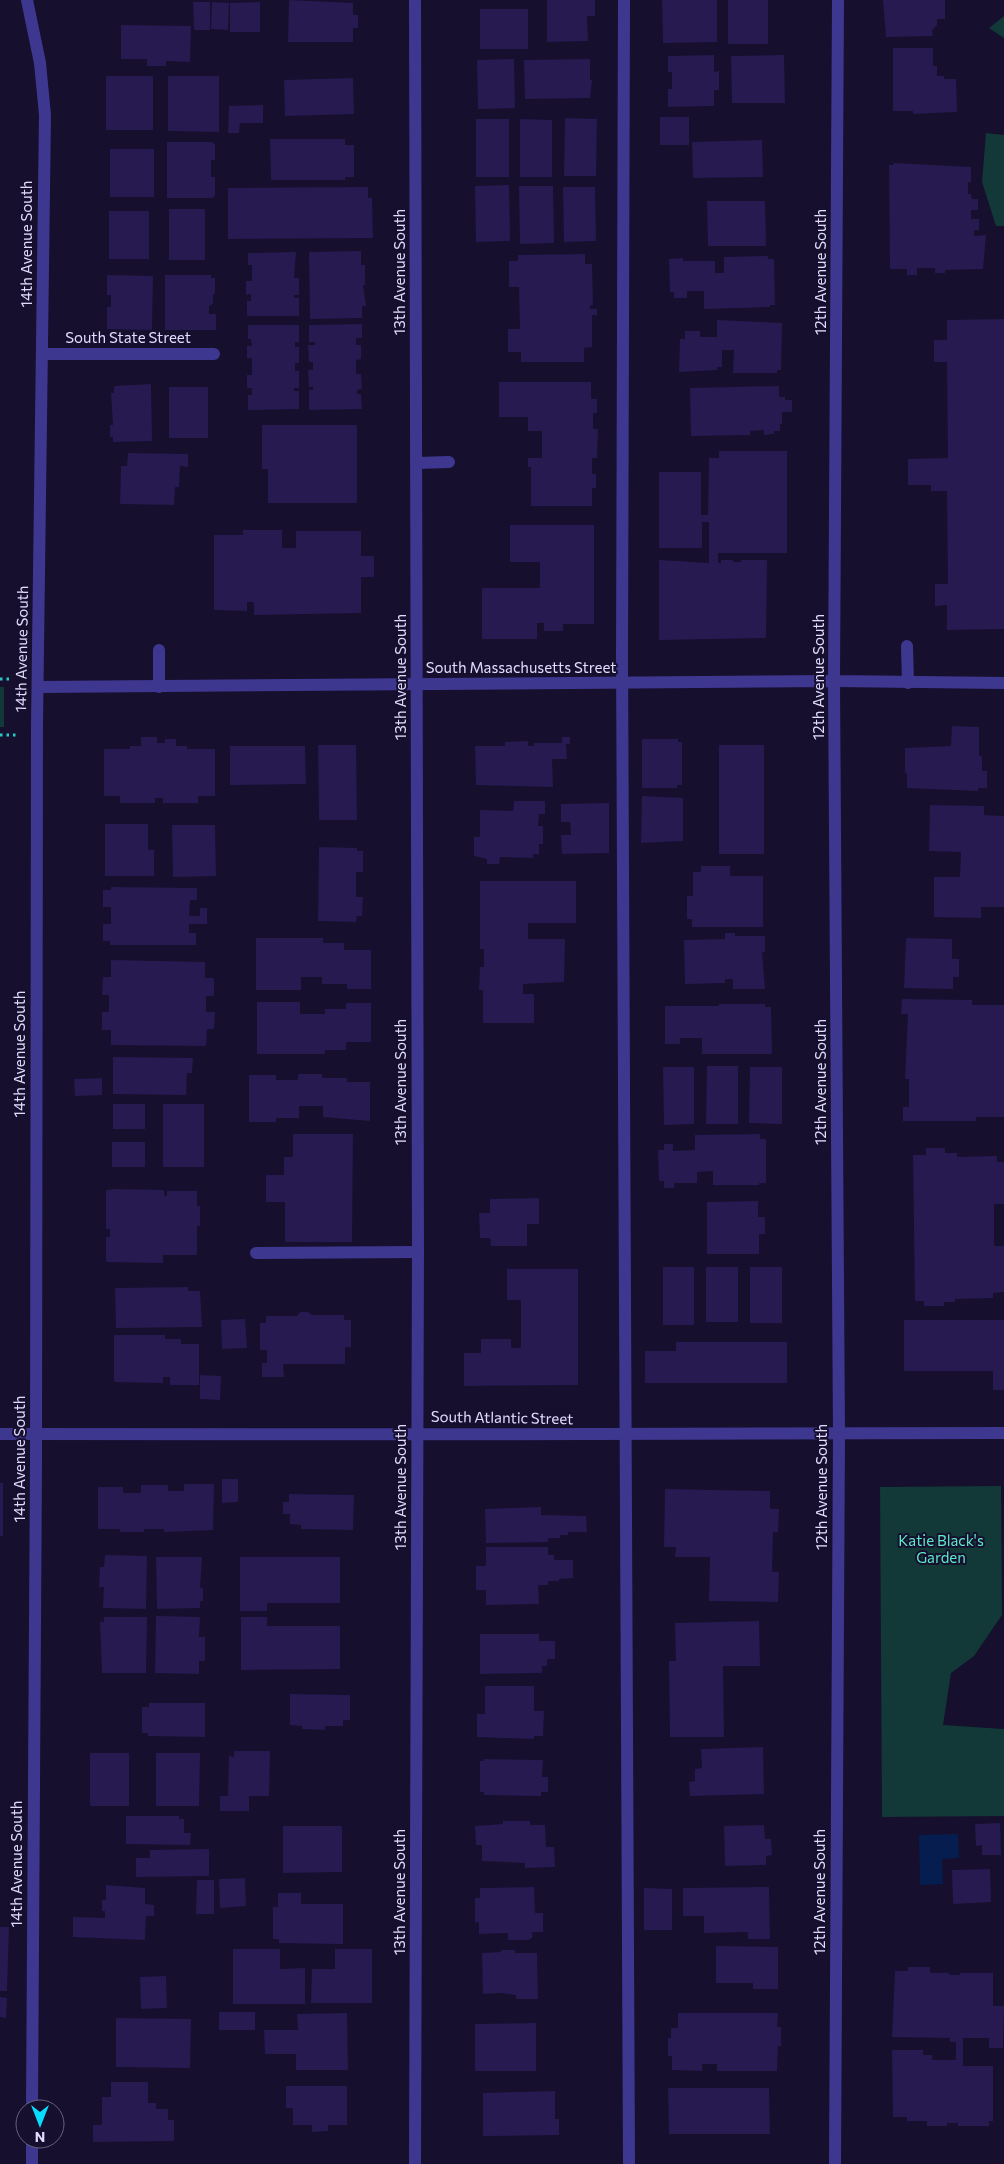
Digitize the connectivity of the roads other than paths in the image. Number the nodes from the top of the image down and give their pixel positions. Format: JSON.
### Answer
{"nodes":[{"id":1,"x":27,"y":0,"type":"edge"},
{"id":2,"x":415,"y":0,"type":"edge"},
{"id":3,"x":624,"y":0,"type":"edge"},
{"id":4,"x":838,"y":0,"type":"edge"},
{"id":5,"x":43,"y":354,"type":"junction"},
{"id":6,"x":214,"y":354,"type":"dead end"},
{"id":7,"x":448,"y":462,"type":"dead end"},
{"id":8,"x":416,"y":463,"type":"junction"},
{"id":9,"x":907,"y":646,"type":"dead end"},
{"id":10,"x":159,"y":650,"type":"dead end"},
{"id":11,"x":834,"y":681,"type":"junction"},
{"id":12,"x":622,"y":683,"type":"junction"},
{"id":13,"x":908,"y":683,"type":"junction"},
{"id":14,"x":1004,"y":683,"type":"edge"},
{"id":15,"x":417,"y":685,"type":"junction"},
{"id":16,"x":159,"y":686,"type":"junction"},
{"id":17,"x":38,"y":688,"type":"junction"},
{"id":18,"x":256,"y":1252,"type":"dead end"},
{"id":19,"x":418,"y":1252,"type":"junction"},
{"id":20,"x":1004,"y":1433,"type":"edge"},
{"id":21,"x":0,"y":1434,"type":"edge"},
{"id":22,"x":36,"y":1434,"type":"junction"},
{"id":23,"x":417,"y":1434,"type":"junction"},
{"id":24,"x":839,"y":1434,"type":"junction"},
{"id":25,"x":627,"y":1436,"type":"junction"},
{"id":26,"x":32,"y":2099,"type":"edge"},
{"id":27,"x":32,"y":2149,"type":"edge"},
{"id":28,"x":32,"y":2164,"type":"edge"},
{"id":29,"x":415,"y":2164,"type":"edge"},
{"id":30,"x":629,"y":2164,"type":"edge"},
{"id":31,"x":835,"y":2164,"type":"edge"}],
"edges":[{"from":1,"to":5,"type":"street","name":"14th Avenue South"},
{"from":2,"to":8,"type":"street","name":"13th Avenue South"},
{"from":3,"to":12,"type":"street"},
{"from":4,"to":11,"type":"street","name":"12th Avenue South"},
{"from":5,"to":6,"type":"street","name":"South State Street"},
{"from":5,"to":17,"type":"street","name":"14th Avenue South"},
{"from":7,"to":8,"type":"street"},
{"from":8,"to":15,"type":"street","name":"13th Avenue South"},
{"from":9,"to":13,"type":"street"},
{"from":10,"to":16,"type":"street"},
{"from":11,"to":12,"type":"street","name":"South Massachusetts Street"},
{"from":11,"to":13,"type":"street","name":"South Massachusetts Street"},
{"from":11,"to":24,"type":"street","name":"12th Avenue South"},
{"from":12,"to":15,"type":"street","name":"South Massachusetts Street"},
{"from":12,"to":25,"type":"street"},
{"from":13,"to":14,"type":"street","name":"South Massachusetts Street"},
{"from":15,"to":16,"type":"street","name":"South Massachusetts Street"},
{"from":15,"to":19,"type":"street","name":"13th Avenue South"},
{"from":16,"to":17,"type":"street","name":"South Massachusetts Street"},
{"from":17,"to":22,"type":"street","name":"14th Avenue South"},
{"from":18,"to":19,"type":"street"},
{"from":19,"to":23,"type":"street","name":"13th Avenue South"},
{"from":20,"to":24,"type":"street","name":"South Atlantic Street"},
{"from":21,"to":22,"type":"street","name":"South Atlantic Street"},
{"from":22,"to":23,"type":"street","name":"South Atlantic Street"},
{"from":22,"to":26,"type":"street","name":"14th Avenue South"},
{"from":23,"to":25,"type":"street","name":"South Atlantic Street"},
{"from":23,"to":29,"type":"street","name":"13th Avenue South"},
{"from":24,"to":25,"type":"street","name":"South Atlantic Street"},
{"from":24,"to":31,"type":"street","name":"12th Avenue South"},
{"from":25,"to":30,"type":"street"},
{"from":27,"to":28,"type":"street"}]}
